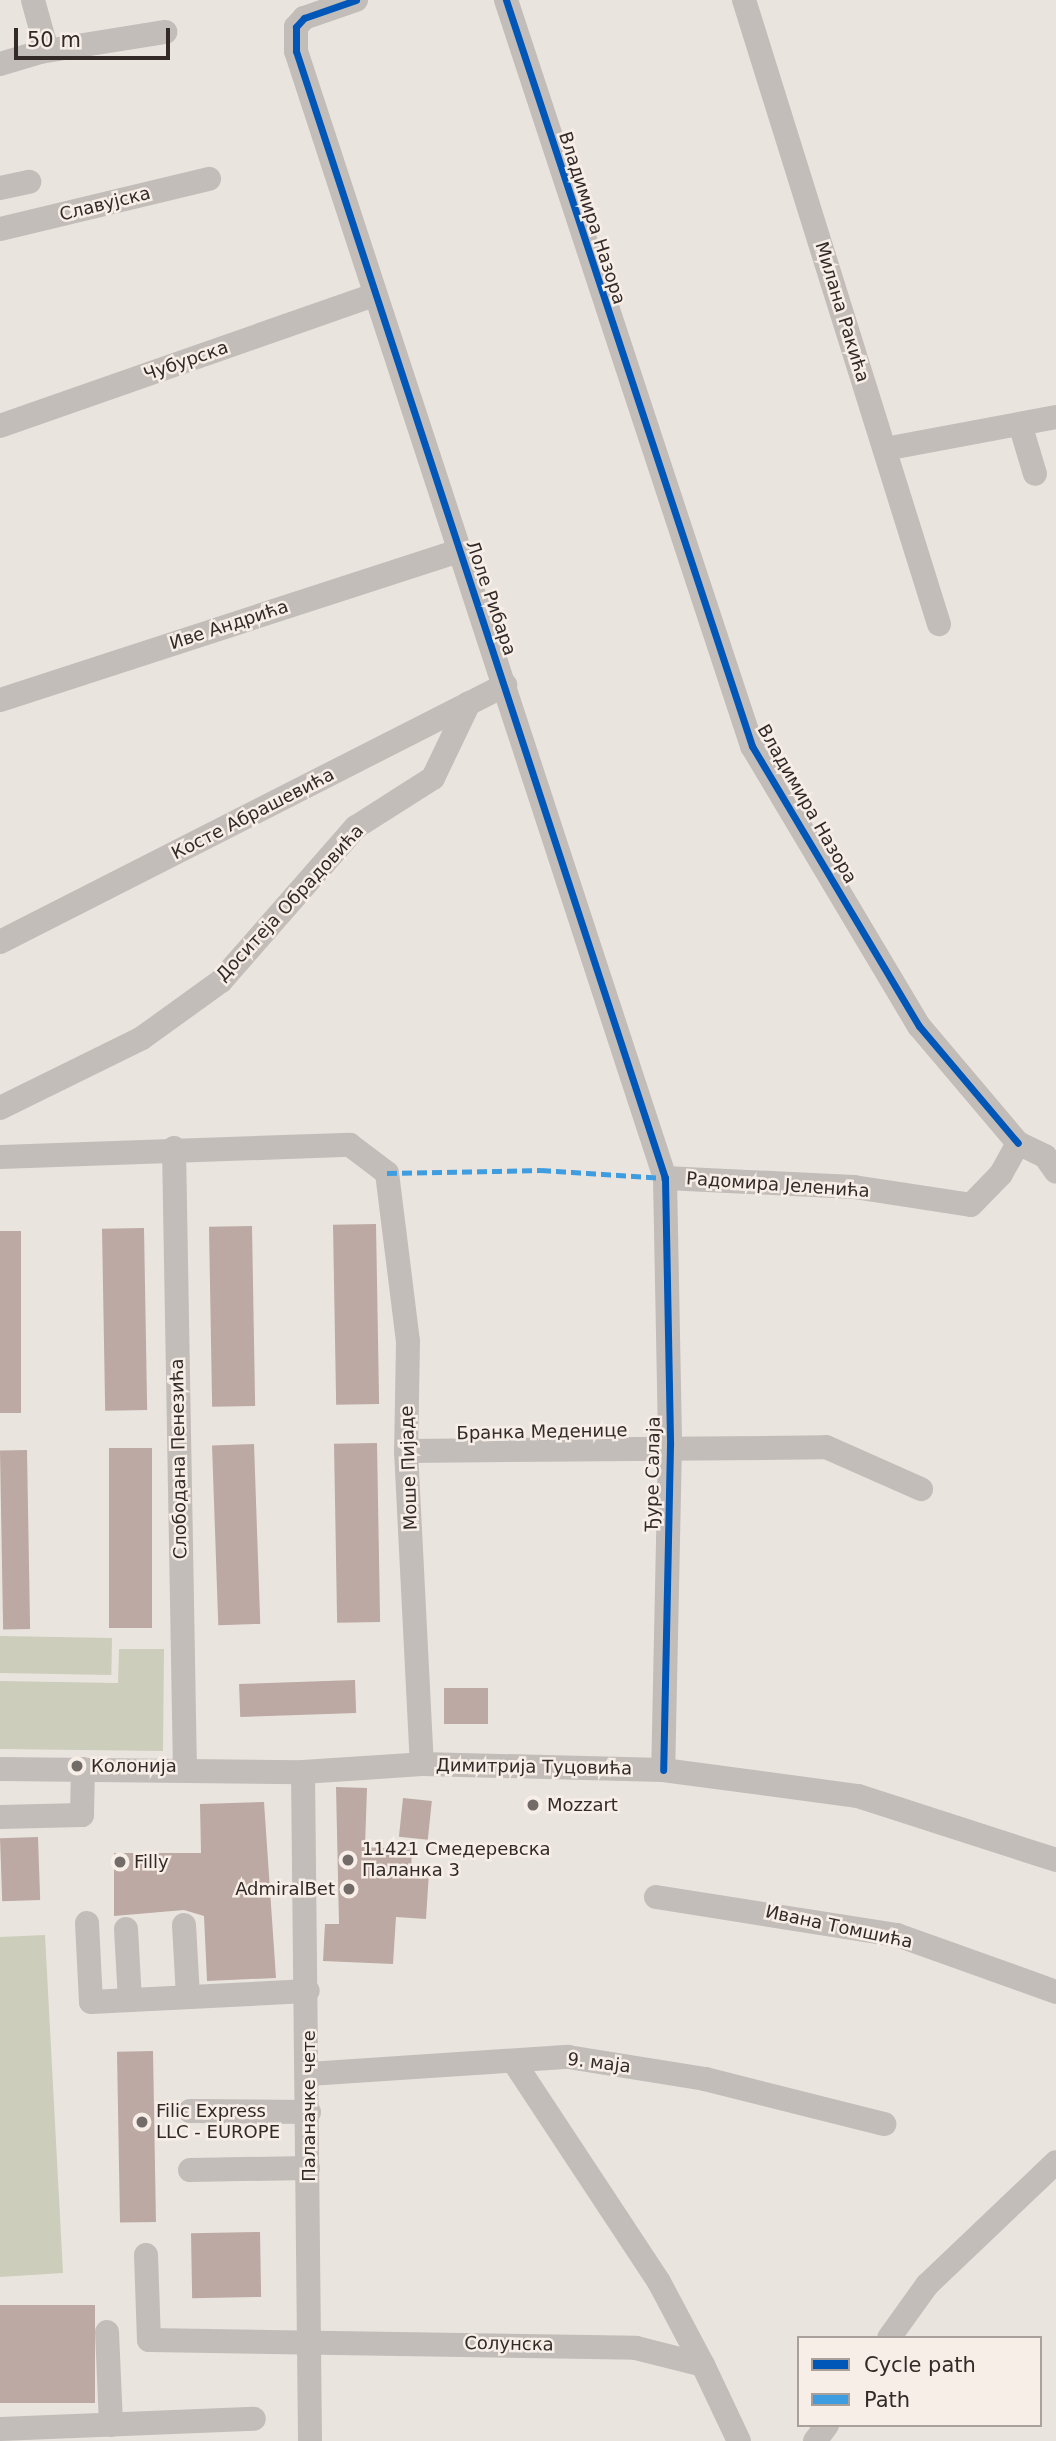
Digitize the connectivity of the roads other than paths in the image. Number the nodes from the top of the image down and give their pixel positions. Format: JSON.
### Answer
{"nodes":[{"id":1,"x":33,"y":0,"type":"edge"},
{"id":2,"x":356,"y":0,"type":"edge"},
{"id":3,"x":506,"y":0,"type":"edge"},
{"id":4,"x":744,"y":0,"type":"edge"},
{"id":5,"x":165,"y":32,"type":"dead end"},
{"id":6,"x":38,"y":55,"type":"junction"},
{"id":7,"x":0,"y":64,"type":"edge"},
{"id":8,"x":209,"y":179,"type":"dead end"},
{"id":9,"x":29,"y":182,"type":"dead end"},
{"id":10,"x":0,"y":188,"type":"edge"},
{"id":11,"x":0,"y":229,"type":"edge"},
{"id":12,"x":372,"y":296,"type":"junction"},
{"id":13,"x":1056,"y":417,"type":"edge"},
{"id":14,"x":1020,"y":424,"type":"junction"},
{"id":15,"x":0,"y":426,"type":"edge"},
{"id":16,"x":885,"y":449,"type":"junction"},
{"id":17,"x":1035,"y":474,"type":"dead end"},
{"id":18,"x":459,"y":551,"type":"junction"},
{"id":19,"x":939,"y":624,"type":"dead end"},
{"id":20,"x":505,"y":685,"type":"junction"},
{"id":21,"x":0,"y":700,"type":"edge"},
{"id":22,"x":469,"y":703,"type":"junction"},
{"id":23,"x":0,"y":942,"type":"edge"},
{"id":24,"x":0,"y":1108,"type":"edge"},
{"id":25,"x":1018,"y":1143,"type":"junction"},
{"id":26,"x":174,"y":1148,"type":"junction"},
{"id":27,"x":0,"y":1157,"type":"edge"},
{"id":28,"x":1056,"y":1172,"type":"edge"},
{"id":29,"x":665,"y":1178,"type":"junction"},
{"id":30,"x":670,"y":1445,"type":"junction"},
{"id":31,"x":407,"y":1451,"type":"junction"},
{"id":32,"x":921,"y":1489,"type":"dead end"},
{"id":33,"x":422,"y":1764,"type":"junction"},
{"id":34,"x":0,"y":1769,"type":"edge"},
{"id":35,"x":83,"y":1769,"type":"junction"},
{"id":36,"x":185,"y":1770,"type":"junction"},
{"id":37,"x":663,"y":1770,"type":"junction"},
{"id":38,"x":303,"y":1772,"type":"junction"},
{"id":39,"x":0,"y":1817,"type":"edge"},
{"id":40,"x":1056,"y":1860,"type":"edge"},
{"id":41,"x":656,"y":1896,"type":"dead end"},
{"id":42,"x":87,"y":1923,"type":"dead end"},
{"id":43,"x":184,"y":1924,"type":"dead end"},
{"id":44,"x":126,"y":1928,"type":"dead end"},
{"id":45,"x":308,"y":1991,"type":"junction"},
{"id":46,"x":1056,"y":1992,"type":"edge"},
{"id":47,"x":188,"y":1997,"type":"junction"},
{"id":48,"x":130,"y":2000,"type":"junction"},
{"id":49,"x":514,"y":2062,"type":"junction"},
{"id":50,"x":309,"y":2074,"type":"junction"},
{"id":51,"x":190,"y":2111,"type":"dead end"},
{"id":52,"x":309,"y":2112,"type":"junction"},
{"id":53,"x":884,"y":2124,"type":"dead end"},
{"id":54,"x":1056,"y":2162,"type":"edge"},
{"id":55,"x":308,"y":2168,"type":"junction"},
{"id":56,"x":190,"y":2170,"type":"dead end"},
{"id":57,"x":146,"y":2255,"type":"dead end"},
{"id":58,"x":107,"y":2332,"type":"dead end"},
{"id":59,"x":890,"y":2336,"type":"edge"},
{"id":60,"x":313,"y":2339,"type":"junction"},
{"id":61,"x":703,"y":2365,"type":"junction"},
{"id":62,"x":254,"y":2419,"type":"dead end"},
{"id":63,"x":111,"y":2425,"type":"junction"},
{"id":64,"x":0,"y":2429,"type":"edge"},
{"id":65,"x":310,"y":2441,"type":"edge"},
{"id":66,"x":739,"y":2441,"type":"edge"}],
"edges":[{"from":1,"to":6,"type":"street"},
{"from":2,"to":12,"type":"street","name":"Лоле Рибара"},
{"from":3,"to":25,"type":"street","name":"Владимира Назора"},
{"from":4,"to":16,"type":"street","name":"Милана Ракића"},
{"from":5,"to":6,"type":"street"},
{"from":6,"to":7,"type":"street"},
{"from":8,"to":11,"type":"street","name":"Славујска"},
{"from":9,"to":10,"type":"street"},
{"from":12,"to":15,"type":"street","name":"Чубурска"},
{"from":12,"to":18,"type":"street","name":"Лоле Рибара"},
{"from":13,"to":14,"type":"street"},
{"from":14,"to":16,"type":"street"},
{"from":14,"to":17,"type":"street"},
{"from":16,"to":19,"type":"street","name":"Милана Ракића"},
{"from":18,"to":20,"type":"street","name":"Лоле Рибара"},
{"from":18,"to":21,"type":"street","name":"Иве Андрића"},
{"from":20,"to":22,"type":"street","name":"Косте Абрашевића"},
{"from":20,"to":29,"type":"street","name":"Лоле Рибара"},
{"from":22,"to":23,"type":"street","name":"Косте Абрашевића"},
{"from":22,"to":24,"type":"street","name":"Доситеја Обрадовића"},
{"from":25,"to":28,"type":"street"},
{"from":25,"to":29,"type":"street","name":"Радомира Јеленића"},
{"from":26,"to":27,"type":"street"},
{"from":26,"to":31,"type":"street","name":"Моше Пијаде"},
{"from":26,"to":36,"type":"street","name":"Слободана Пенезића"},
{"from":29,"to":30,"type":"street","name":"Ђуре Салаја"},
{"from":30,"to":31,"type":"street","name":"Бранка Меденице"},
{"from":30,"to":32,"type":"street","name":"Бранка Меденице"},
{"from":30,"to":37,"type":"street","name":"Ђуре Салаја"},
{"from":31,"to":33,"type":"street","name":"Моше Пијаде"},
{"from":33,"to":37,"type":"street","name":"Димитрија Туцовића"},
{"from":33,"to":38,"type":"street","name":"Димитрија Туцовића"},
{"from":34,"to":35,"type":"street","name":"Димитрија Туцовића"},
{"from":35,"to":36,"type":"street","name":"Димитрија Туцовића"},
{"from":35,"to":39,"type":"street"},
{"from":36,"to":38,"type":"street","name":"Димитрија Туцовића"},
{"from":37,"to":40,"type":"street","name":"Димитрија Туцовића"},
{"from":38,"to":45,"type":"street","name":"Паланачке чете"},
{"from":41,"to":46,"type":"street","name":"Ивана Томшића"},
{"from":42,"to":48,"type":"street"},
{"from":43,"to":47,"type":"street"},
{"from":44,"to":48,"type":"street"},
{"from":45,"to":47,"type":"street"},
{"from":45,"to":50,"type":"street","name":"Паланачке чете"},
{"from":47,"to":48,"type":"street"},
{"from":49,"to":50,"type":"street","name":"9. маја"},
{"from":49,"to":53,"type":"street","name":"9. маја"},
{"from":49,"to":61,"type":"street"},
{"from":50,"to":52,"type":"street","name":"Паланачке чете"},
{"from":51,"to":52,"type":"street"},
{"from":52,"to":55,"type":"street","name":"Паланачке чете"},
{"from":54,"to":59,"type":"street"},
{"from":55,"to":56,"type":"street"},
{"from":55,"to":60,"type":"street","name":"Паланачке чете"},
{"from":57,"to":60,"type":"street","name":"Солунска"},
{"from":58,"to":63,"type":"street"},
{"from":60,"to":61,"type":"street","name":"Солунска"},
{"from":60,"to":65,"type":"street","name":"Паланачке чете"},
{"from":61,"to":66,"type":"street"},
{"from":62,"to":63,"type":"street"},
{"from":63,"to":64,"type":"street"}]}
